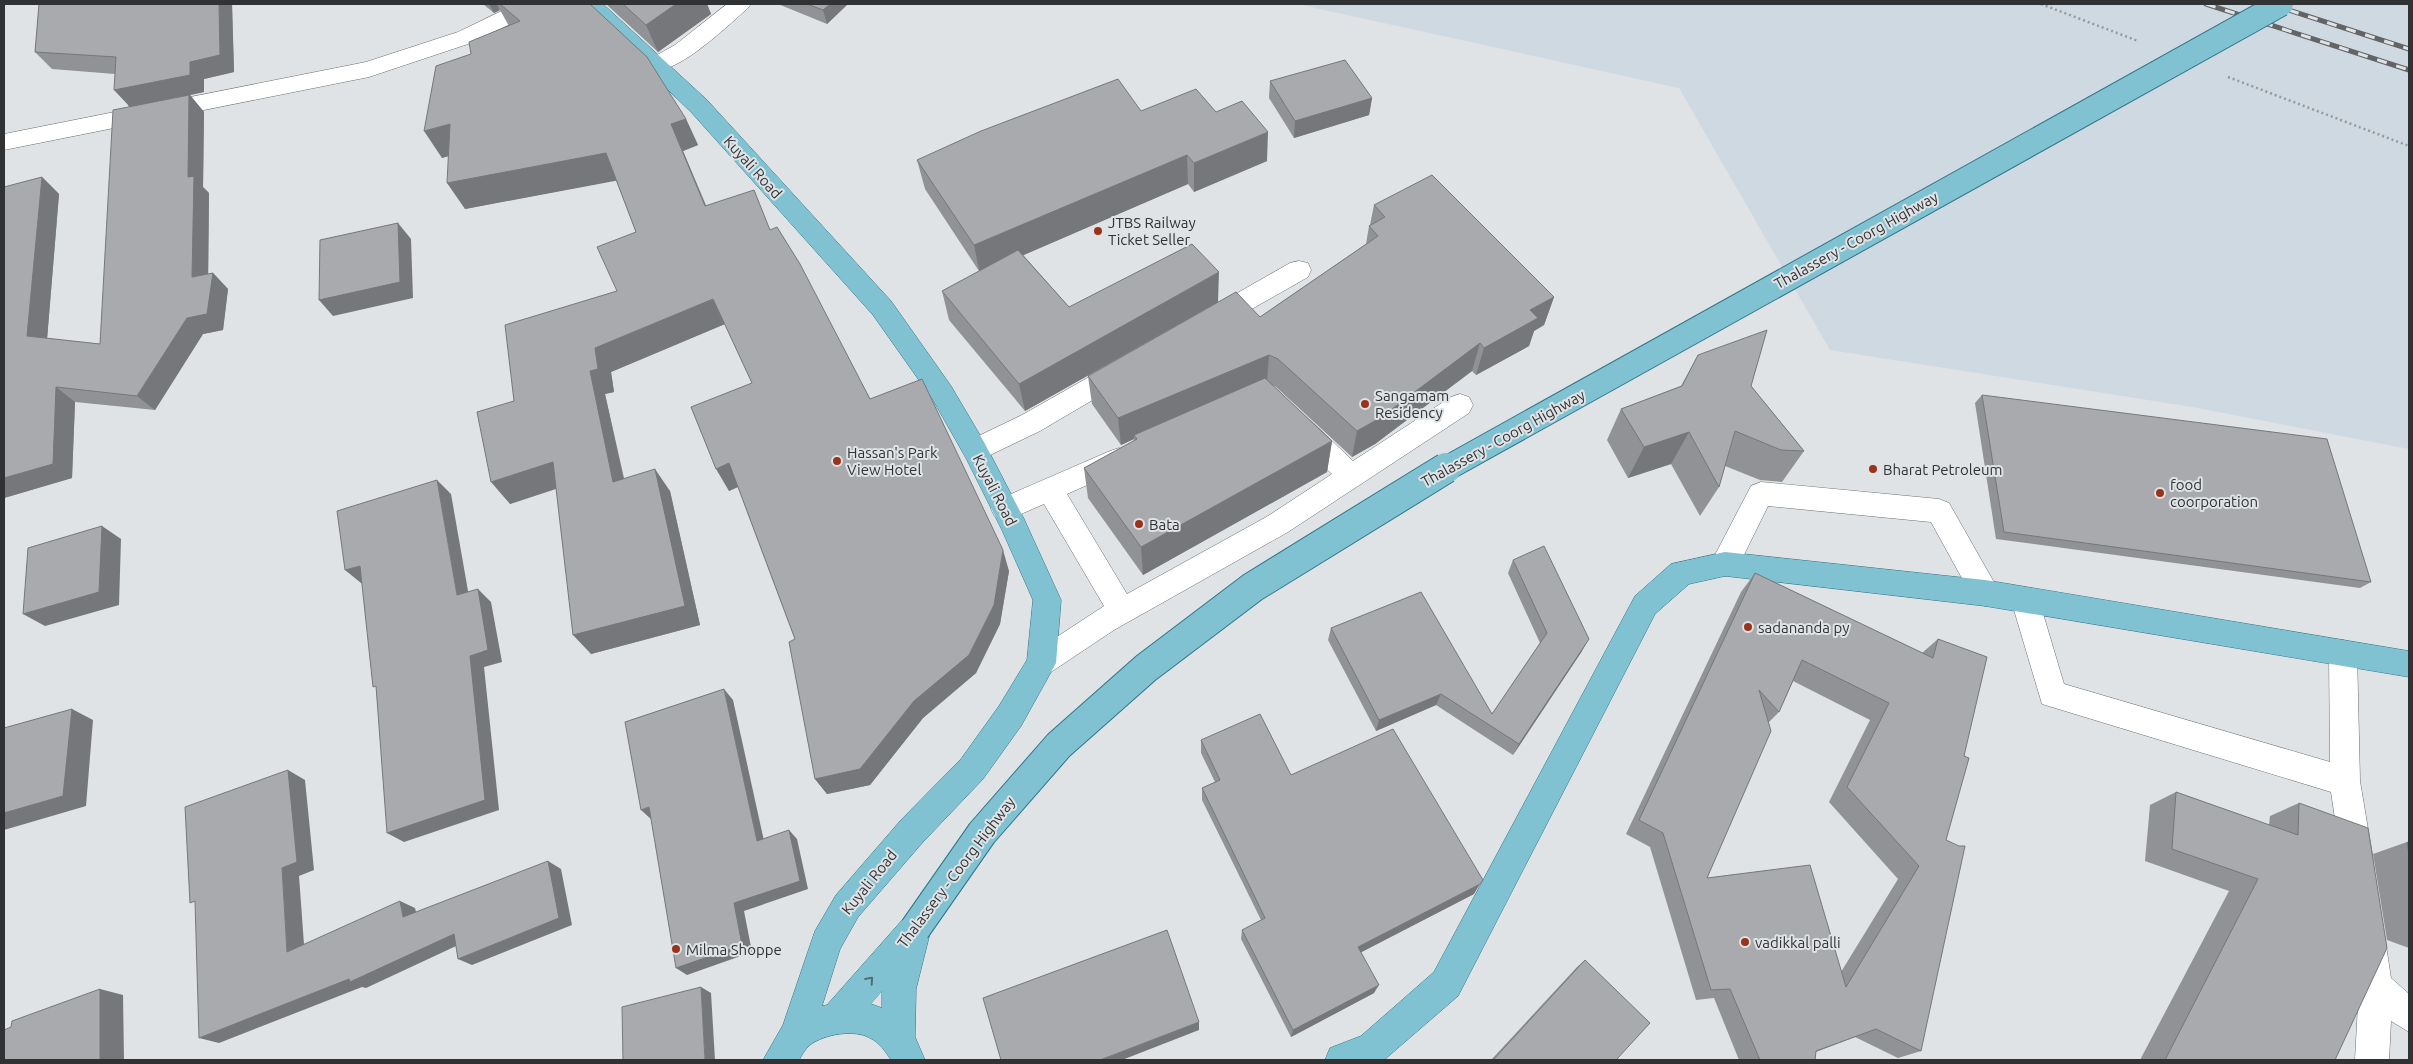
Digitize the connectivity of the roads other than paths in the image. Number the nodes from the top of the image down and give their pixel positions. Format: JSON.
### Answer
{"nodes":[{"id":1,"x":533,"y":4,"type":"edge"},
{"id":2,"x":590,"y":4,"type":"edge"},
{"id":3,"x":740,"y":4,"type":"edge"},
{"id":4,"x":2282,"y":4,"type":"edge"},
{"id":5,"x":656,"y":65,"type":"junction"},
{"id":6,"x":4,"y":142,"type":"edge"},
{"id":7,"x":1300,"y":270,"type":"dead end"},
{"id":8,"x":1195,"y":329,"type":"edge"},
{"id":9,"x":1143,"y":358,"type":"edge"},
{"id":10,"x":1460,"y":406,"type":"dead end"},
{"id":11,"x":1288,"y":415,"type":"edge"},
{"id":12,"x":975,"y":450,"type":"junction"},
{"id":13,"x":1139,"y":450,"type":"edge"},
{"id":14,"x":1352,"y":476,"type":"junction"},
{"id":15,"x":1049,"y":489,"type":"junction"},
{"id":16,"x":1005,"y":509,"type":"junction"},
{"id":17,"x":1725,"y":564,"type":"junction"},
{"id":18,"x":1985,"y":593,"type":"junction"},
{"id":19,"x":2025,"y":600,"type":"junction"},
{"id":20,"x":1122,"y":611,"type":"junction"},
{"id":21,"x":2343,"y":653,"type":"junction"},
{"id":22,"x":1041,"y":663,"type":"junction"},
{"id":23,"x":2409,"y":664,"type":"edge"},
{"id":24,"x":2345,"y":781,"type":"junction"},
{"id":25,"x":916,"y":929,"type":"junction"},
{"id":26,"x":2376,"y":987,"type":"junction"},
{"id":27,"x":2409,"y":1015,"type":"edge"},
{"id":28,"x":838,"y":1017,"type":"junction"},
{"id":29,"x":788,"y":1048,"type":"edge"},
{"id":30,"x":903,"y":1049,"type":"edge"},
{"id":31,"x":1342,"y":1060,"type":"edge"},
{"id":32,"x":2372,"y":1060,"type":"edge"}],
"edges":[{"from":1,"to":6,"type":"street"},
{"from":2,"to":5,"type":"main road","name":"Kuyali Road"},
{"from":3,"to":5,"type":"street"},
{"from":4,"to":25,"type":"main road","name":"Thalassery - Coorg Highway","bridge":true},
{"from":5,"to":12,"type":"main road","name":"Kuyali Road"},
{"from":7,"to":8,"type":"street"},
{"from":9,"to":12,"type":"street"},
{"from":10,"to":14,"type":"street"},
{"from":11,"to":14,"type":"street"},
{"from":12,"to":16,"type":"main road","name":"Kuyali Road"},
{"from":13,"to":15,"type":"street"},
{"from":14,"to":20,"type":"street"},
{"from":15,"to":16,"type":"street"},
{"from":15,"to":20,"type":"street"},
{"from":16,"to":22,"type":"main road","name":"Kuyali Road"},
{"from":17,"to":18,"type":"main road"},
{"from":17,"to":18,"type":"street"},
{"from":17,"to":31,"type":"main road"},
{"from":18,"to":19,"type":"main road"},
{"from":19,"to":21,"type":"main road"},
{"from":19,"to":24,"type":"street"},
{"from":20,"to":22,"type":"street"},
{"from":21,"to":23,"type":"main road"},
{"from":21,"to":24,"type":"street"},
{"from":22,"to":29,"type":"main road","name":"Kuyali Road"},
{"from":24,"to":26,"type":"street"},
{"from":28,"to":25,"type":"main road","name":"Thalassery - Coorg Highway","one_way":true},
{"from":25,"to":30,"type":"main road"},
{"from":26,"to":27,"type":"street"},
{"from":26,"to":32,"type":"street"},
{"from":28,"to":29,"type":"main road"},
{"from":28,"to":30,"type":"main road"}]}
